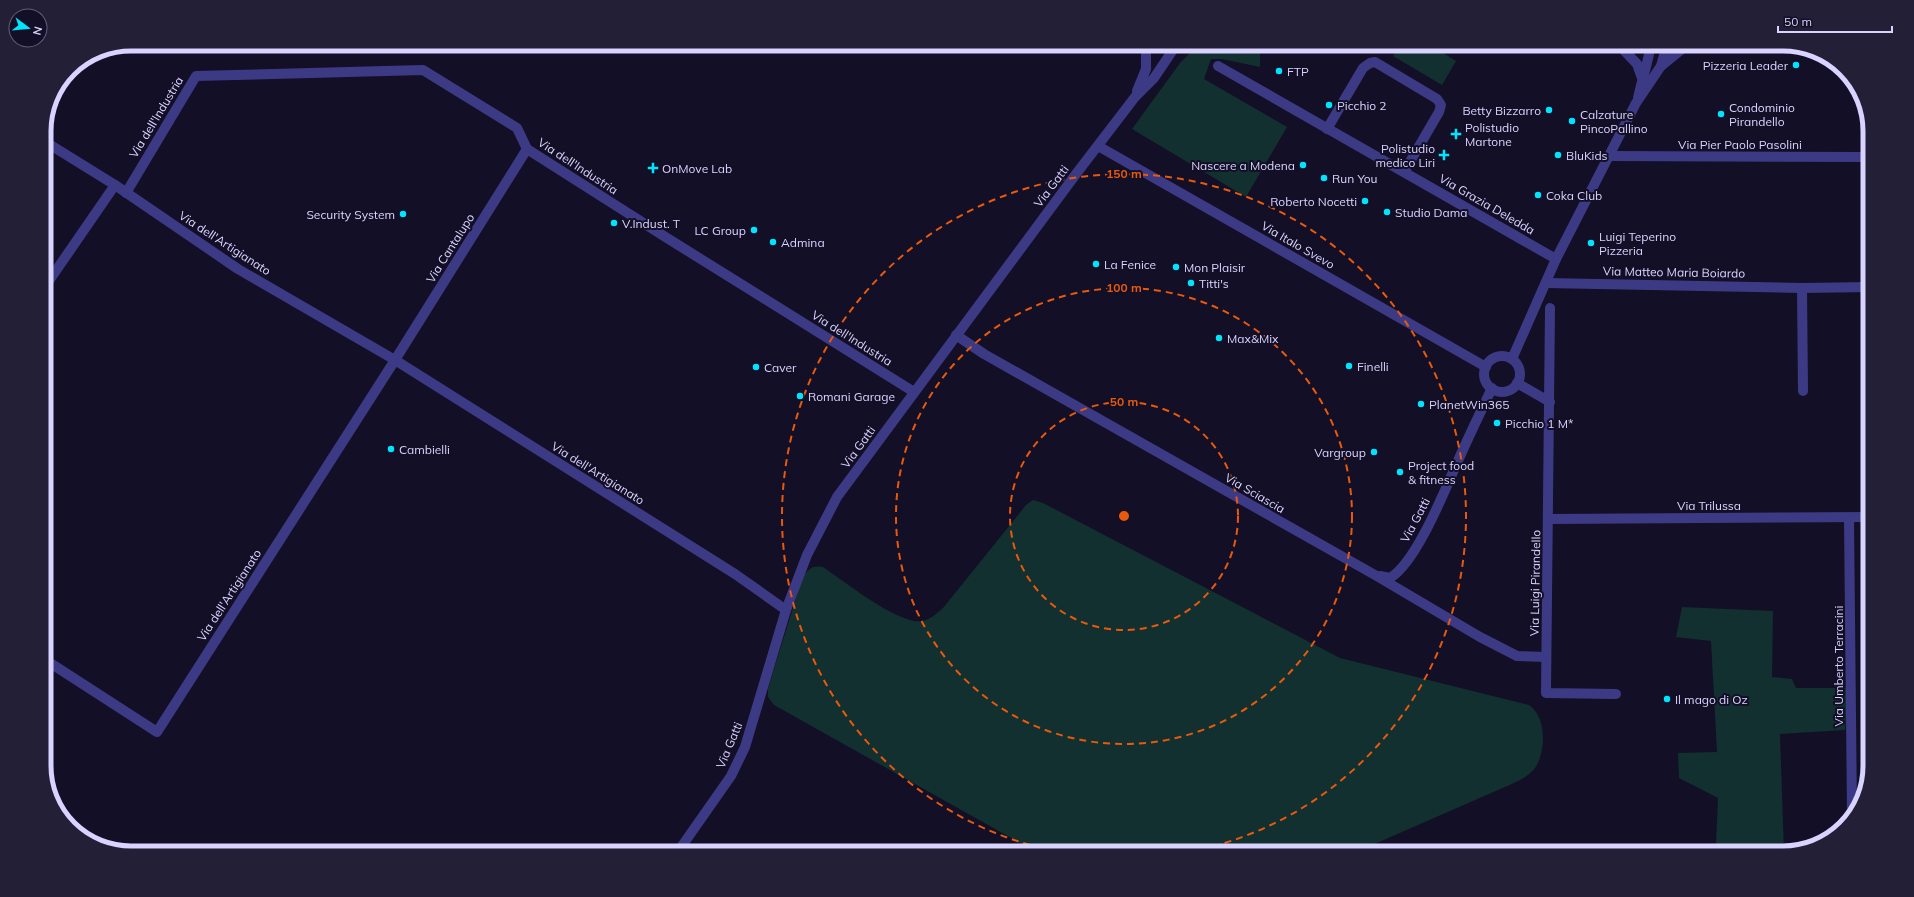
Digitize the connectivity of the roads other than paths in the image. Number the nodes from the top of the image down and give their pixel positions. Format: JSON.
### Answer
{"nodes":[{"id":1,"x":1146,"y":51,"type":"edge"},
{"id":2,"x":1172,"y":51,"type":"edge"},
{"id":3,"x":1625,"y":51,"type":"edge"},
{"id":4,"x":1650,"y":51,"type":"edge"},
{"id":5,"x":1665,"y":51,"type":"edge"},
{"id":6,"x":1679,"y":51,"type":"edge"},
{"id":7,"x":1218,"y":66,"type":"dead end"},
{"id":8,"x":1661,"y":66,"type":"junction"},
{"id":9,"x":1642,"y":78,"type":"junction"},
{"id":10,"x":1134,"y":97,"type":"junction"},
{"id":11,"x":1636,"y":104,"type":"junction"},
{"id":12,"x":1327,"y":129,"type":"junction"},
{"id":13,"x":51,"y":145,"type":"edge"},
{"id":14,"x":1098,"y":146,"type":"junction"},
{"id":15,"x":527,"y":149,"type":"junction"},
{"id":16,"x":1610,"y":156,"type":"junction"},
{"id":17,"x":1863,"y":157,"type":"edge"},
{"id":18,"x":1404,"y":172,"type":"junction"},
{"id":19,"x":115,"y":185,"type":"junction"},
{"id":20,"x":126,"y":193,"type":"junction"},
{"id":21,"x":1556,"y":259,"type":"junction"},
{"id":22,"x":51,"y":278,"type":"edge"},
{"id":23,"x":1546,"y":283,"type":"junction"},
{"id":24,"x":1863,"y":287,"type":"edge"},
{"id":25,"x":1802,"y":288,"type":"junction"},
{"id":26,"x":1550,"y":308,"type":"dead end"},
{"id":27,"x":956,"y":335,"type":"junction"},
{"id":28,"x":1512,"y":359,"type":"junction"},
{"id":29,"x":395,"y":360,"type":"junction"},
{"id":30,"x":1486,"y":367,"type":"junction"},
{"id":31,"x":1517,"y":383,"type":"junction"},
{"id":32,"x":1492,"y":388,"type":"junction"},
{"id":33,"x":1803,"y":391,"type":"dead end"},
{"id":34,"x":914,"y":392,"type":"junction"},
{"id":35,"x":1550,"y":402,"type":"junction"},
{"id":36,"x":1863,"y":517,"type":"edge"},
{"id":37,"x":1549,"y":518,"type":"junction"},
{"id":38,"x":1849,"y":518,"type":"junction"},
{"id":39,"x":1375,"y":575,"type":"junction"},
{"id":40,"x":786,"y":610,"type":"junction"},
{"id":41,"x":1546,"y":657,"type":"junction"},
{"id":42,"x":51,"y":664,"type":"edge"},
{"id":43,"x":1616,"y":694,"type":"dead end"},
{"id":44,"x":1852,"y":806,"type":"edge"},
{"id":45,"x":682,"y":846,"type":"edge"}],
"edges":[{"from":1,"to":10,"type":"street","name":"Via Gatti"},
{"from":2,"to":10,"type":"street","name":"Via Gatti"},
{"from":3,"to":9,"type":"street"},
{"from":4,"to":9,"type":"street"},
{"from":5,"to":8,"type":"street"},
{"from":6,"to":8,"type":"street"},
{"from":7,"to":12,"type":"street","name":"Via Grazia Deledda"},
{"from":8,"to":11,"type":"street"},
{"from":9,"to":11,"type":"street"},
{"from":10,"to":14,"type":"street","name":"Via Gatti"},
{"from":11,"to":16,"type":"street"},
{"from":12,"to":18,"type":"street","name":"Via Grazia Deledda"},
{"from":12,"to":18,"type":"street"},
{"from":13,"to":19,"type":"street","name":"Via dell'Artigianato"},
{"from":14,"to":27,"type":"street","name":"Via Gatti"},
{"from":14,"to":30,"type":"street","name":"Via Italo Svevo"},
{"from":15,"to":20,"type":"street","name":"Via dell'Industria"},
{"from":15,"to":29,"type":"street","name":"Via Cantalupo"},
{"from":15,"to":34,"type":"street","name":"Via dell'Industria"},
{"from":16,"to":17,"type":"street","name":"Via Pier Paolo Pasolini"},
{"from":16,"to":21,"type":"street"},
{"from":18,"to":21,"type":"street","name":"Via Grazia Deledda"},
{"from":19,"to":20,"type":"street","name":"Via dell'Artigianato"},
{"from":19,"to":22,"type":"street"},
{"from":20,"to":29,"type":"street","name":"Via dell'Artigianato"},
{"from":21,"to":23,"type":"street"},
{"from":23,"to":25,"type":"street","name":"Via Matteo Maria Boiardo"},
{"from":23,"to":28,"type":"street"},
{"from":24,"to":25,"type":"street","name":"Via Matteo Maria Boiardo"},
{"from":25,"to":33,"type":"street"},
{"from":26,"to":35,"type":"street","name":"Via Luigi Pirandello"},
{"from":27,"to":34,"type":"street","name":"Via Gatti"},
{"from":27,"to":39,"type":"street","name":"Via Sciascia"},
{"from":28,"to":30,"type":"street"},
{"from":28,"to":31,"type":"street"},
{"from":29,"to":40,"type":"street","name":"Via dell'Artigianato"},
{"from":29,"to":42,"type":"street","name":"Via dell'Artigianato"},
{"from":30,"to":32,"type":"street"},
{"from":31,"to":32,"type":"street"},
{"from":31,"to":35,"type":"street"},
{"from":32,"to":39,"type":"street","name":"Via Gatti"},
{"from":34,"to":40,"type":"street","name":"Via Gatti"},
{"from":35,"to":37,"type":"street","name":"Via Luigi Pirandello"},
{"from":36,"to":38,"type":"street","name":"Via Trilussa"},
{"from":37,"to":38,"type":"street","name":"Via Trilussa"},
{"from":37,"to":41,"type":"street","name":"Via Luigi Pirandello"},
{"from":38,"to":44,"type":"street","name":"Via Umberto Terracini"},
{"from":39,"to":41,"type":"street","name":"Via Sciascia"},
{"from":40,"to":45,"type":"street","name":"Via Gatti"},
{"from":41,"to":43,"type":"street","name":"Via Luigi Pirandello"}]}
